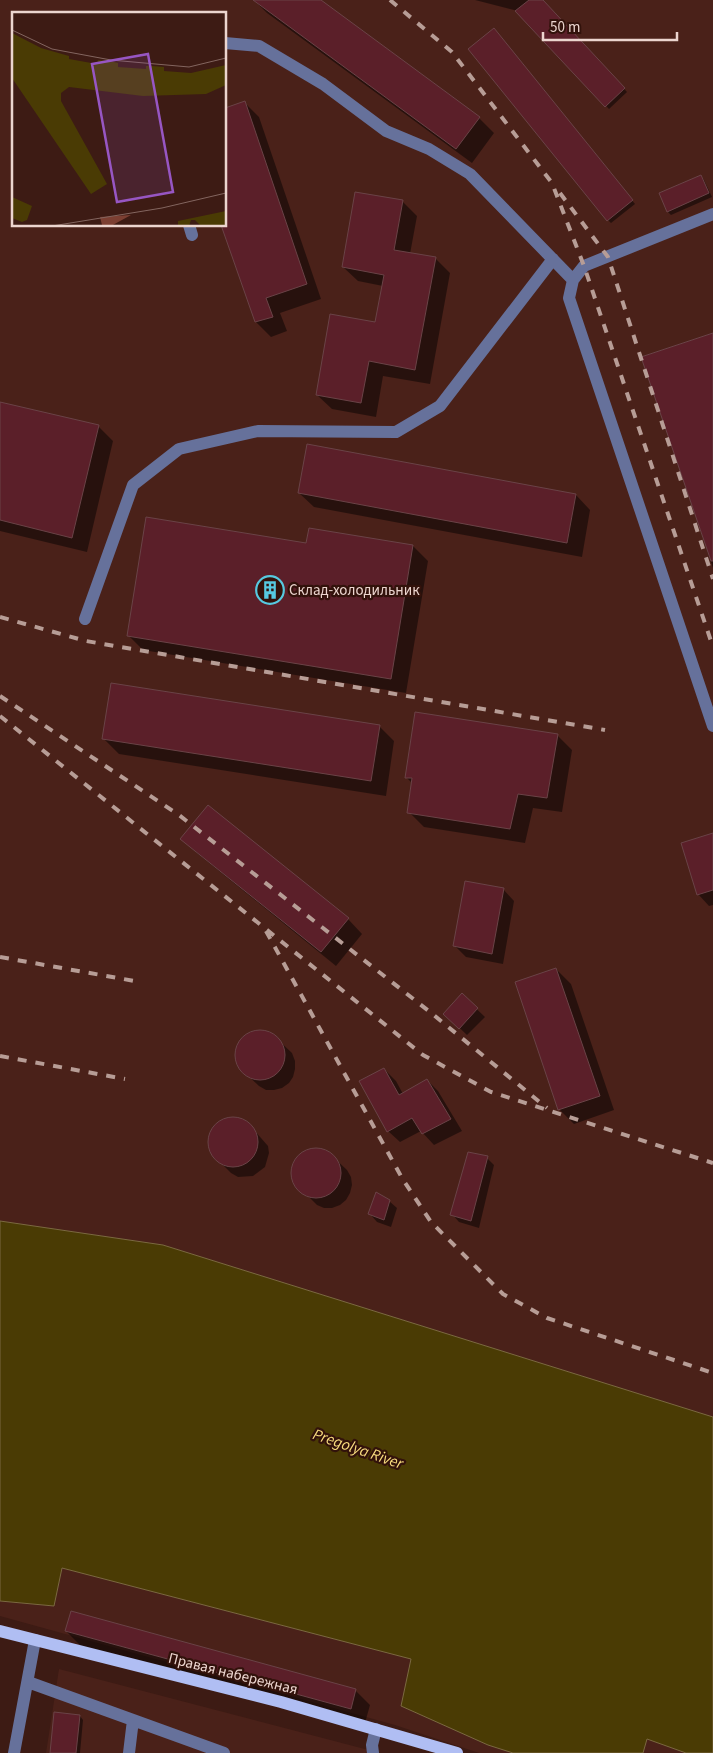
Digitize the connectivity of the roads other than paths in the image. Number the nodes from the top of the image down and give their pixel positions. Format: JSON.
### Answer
{"nodes":[{"id":1,"x":226,"y":43,"type":"edge"},
{"id":2,"x":713,"y":214,"type":"edge"},
{"id":3,"x":553,"y":259,"type":"junction"},
{"id":4,"x":573,"y":280,"type":"junction"},
{"id":5,"x":85,"y":619,"type":"dead end"},
{"id":6,"x":713,"y":726,"type":"edge"},
{"id":7,"x":0,"y":1631,"type":"edge"},
{"id":8,"x":35,"y":1640,"type":"junction"},
{"id":9,"x":28,"y":1682,"type":"junction"},
{"id":10,"x":132,"y":1720,"type":"junction"},
{"id":11,"x":376,"y":1729,"type":"junction"},
{"id":12,"x":14,"y":1753,"type":"edge"},
{"id":13,"x":129,"y":1753,"type":"edge"},
{"id":14,"x":224,"y":1753,"type":"edge"},
{"id":15,"x":373,"y":1753,"type":"edge"},
{"id":16,"x":457,"y":1753,"type":"edge"}],
"edges":[{"from":1,"to":3,"type":"street"},
{"from":2,"to":4,"type":"street"},
{"from":3,"to":4,"type":"street"},
{"from":3,"to":5,"type":"street"},
{"from":4,"to":6,"type":"street"},
{"from":7,"to":8,"type":"main road","name":"Правая набережная"},
{"from":8,"to":9,"type":"street"},
{"from":8,"to":11,"type":"main road","name":"Правая набережная"},
{"from":9,"to":10,"type":"street"},
{"from":9,"to":12,"type":"street"},
{"from":10,"to":13,"type":"street"},
{"from":10,"to":14,"type":"street"},
{"from":11,"to":15,"type":"street"},
{"from":11,"to":16,"type":"main road","name":"Правая набережная"}]}
